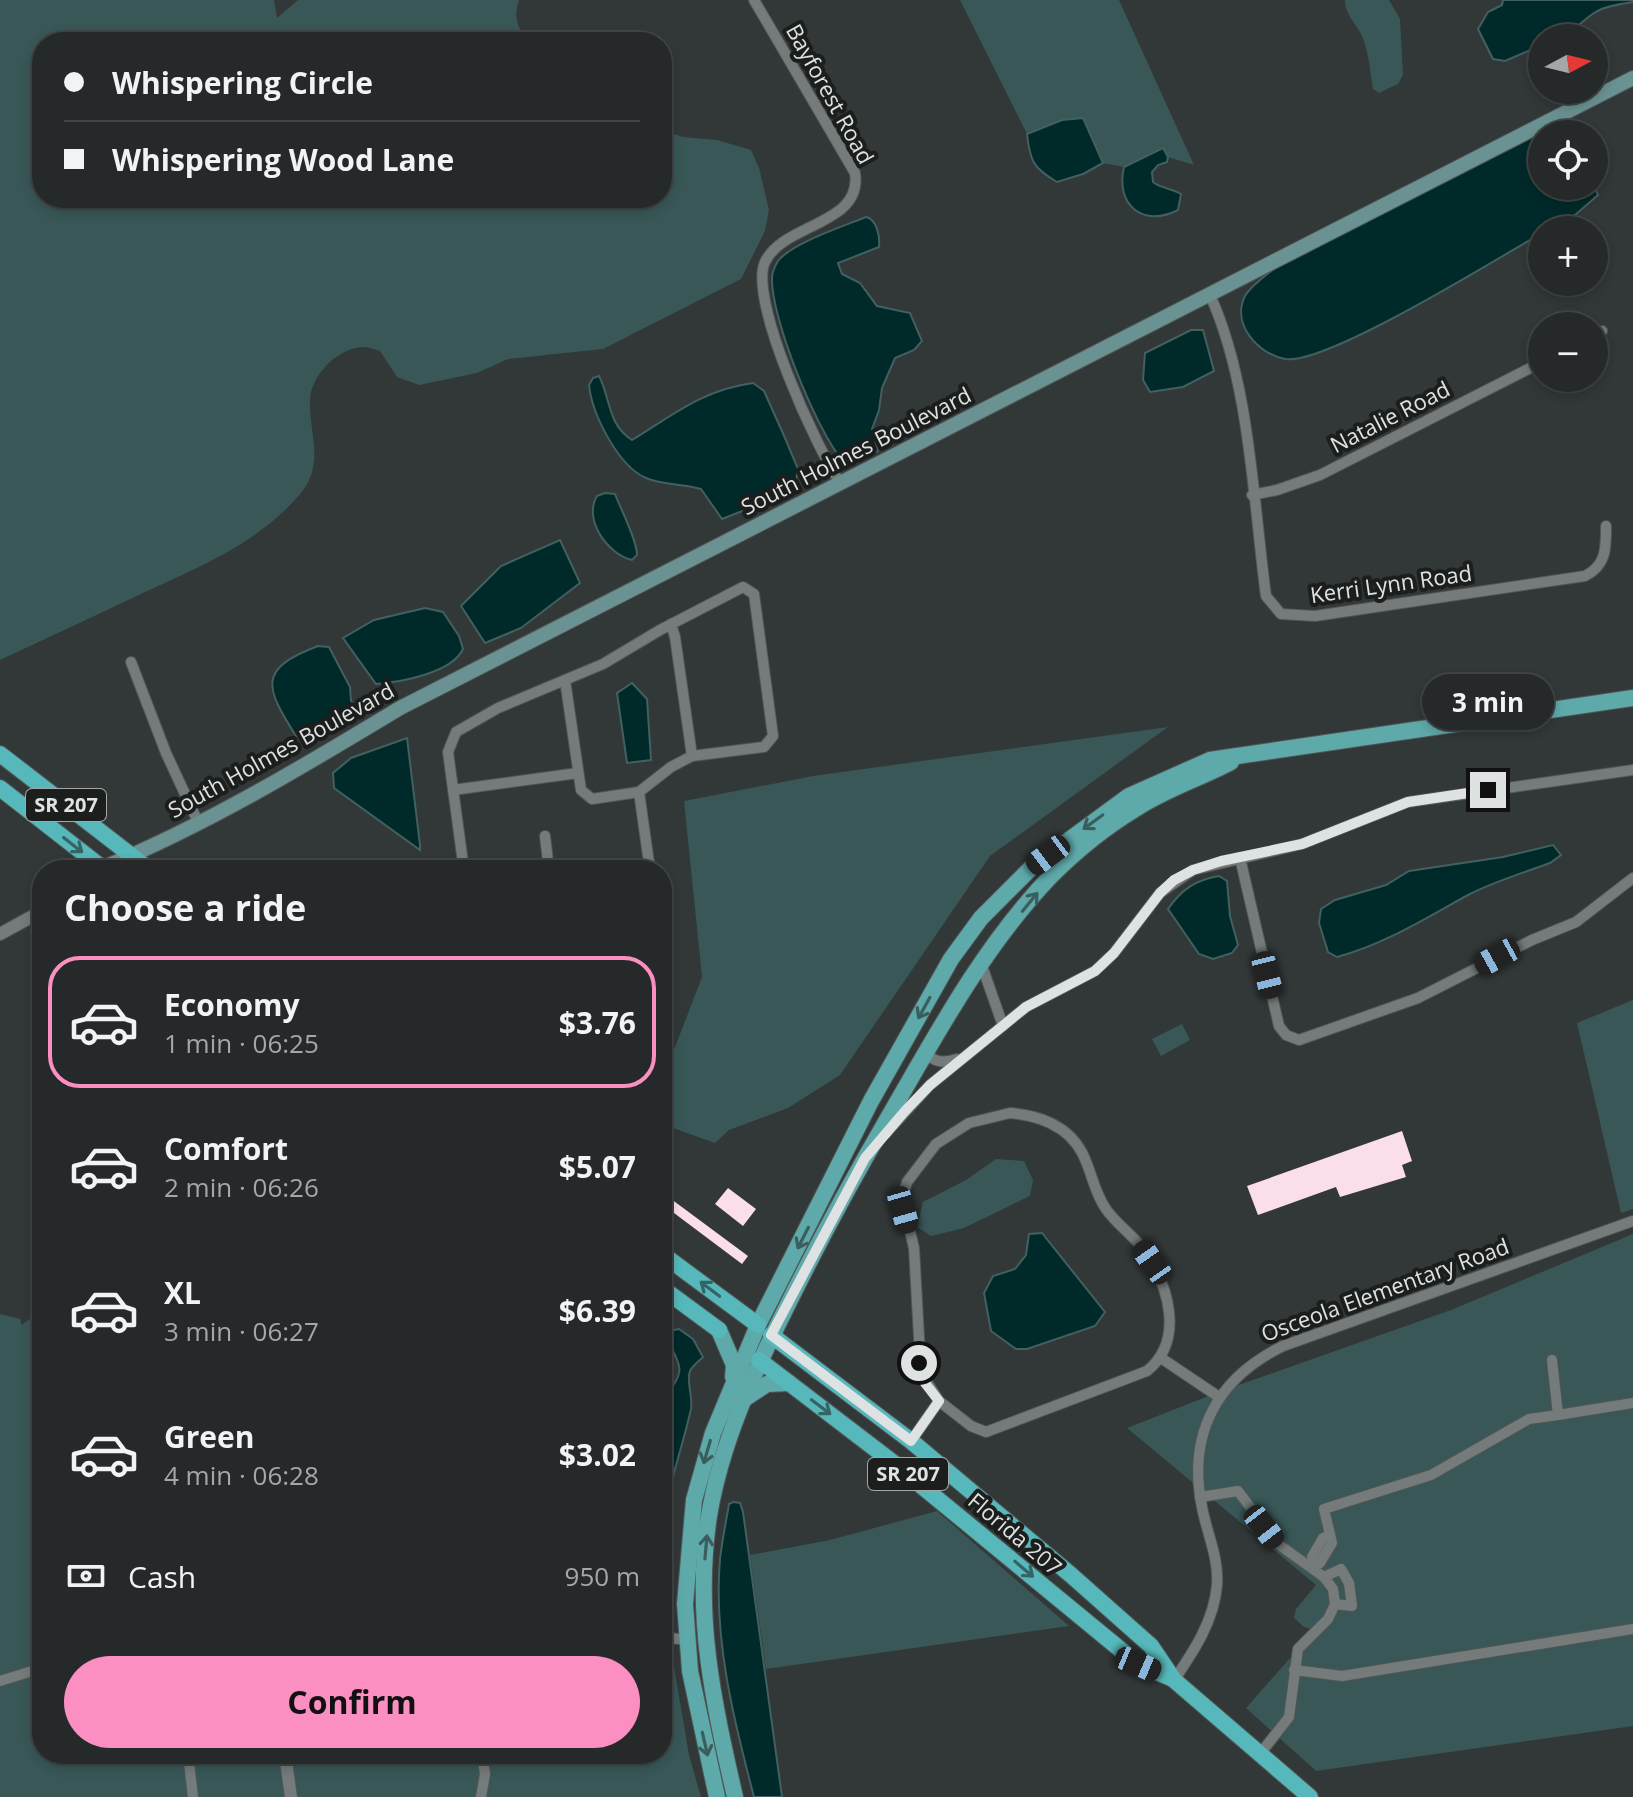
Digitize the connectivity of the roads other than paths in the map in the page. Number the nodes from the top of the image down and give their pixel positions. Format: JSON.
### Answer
{"nodes":[{"id":1,"x":754,"y":0,"type":"edge"},
{"id":2,"x":1633,"y":78,"type":"edge"},
{"id":3,"x":1210,"y":295,"type":"junction"},
{"id":4,"x":1528,"y":369,"type":"edge"},
{"id":5,"x":841,"y":484,"type":"junction"},
{"id":6,"x":1252,"y":495,"type":"junction"},
{"id":7,"x":1606,"y":526,"type":"dead end"},
{"id":8,"x":671,"y":624,"type":"junction"},
{"id":9,"x":131,"y":662,"type":"dead end"},
{"id":10,"x":565,"y":680,"type":"junction"},
{"id":11,"x":1633,"y":698,"type":"edge"},
{"id":12,"x":0,"y":754,"type":"edge"},
{"id":13,"x":692,"y":756,"type":"junction"},
{"id":14,"x":1239,"y":758,"type":"junction"},
{"id":15,"x":1633,"y":770,"type":"edge"},
{"id":16,"x":578,"y":773,"type":"junction"},
{"id":17,"x":0,"y":788,"type":"edge"},
{"id":18,"x":453,"y":790,"type":"junction"},
{"id":19,"x":639,"y":792,"type":"junction"},
{"id":20,"x":198,"y":822,"type":"junction"},
{"id":21,"x":545,"y":836,"type":"dead end"},
{"id":22,"x":131,"y":856,"type":"junction"},
{"id":23,"x":1240,"y":858,"type":"junction"},
{"id":24,"x":91,"y":860,"type":"edge"},
{"id":25,"x":122,"y":860,"type":"edge"},
{"id":26,"x":136,"y":860,"type":"edge"},
{"id":27,"x":463,"y":860,"type":"edge"},
{"id":28,"x":548,"y":860,"type":"edge"},
{"id":29,"x":648,"y":860,"type":"edge"},
{"id":30,"x":1633,"y":878,"type":"edge"},
{"id":31,"x":32,"y":916,"type":"edge"},
{"id":32,"x":0,"y":934,"type":"edge"},
{"id":33,"x":964,"y":941,"type":"junction"},
{"id":34,"x":981,"y":963,"type":"junction"},
{"id":35,"x":1003,"y":1026,"type":"junction"},
{"id":36,"x":926,"y":1053,"type":"junction"},
{"id":37,"x":967,"y":1056,"type":"junction"},
{"id":38,"x":865,"y":1158,"type":"junction"},
{"id":39,"x":1633,"y":1221,"type":"edge"},
{"id":40,"x":672,"y":1261,"type":"edge"},
{"id":41,"x":672,"y":1295,"type":"edge"},
{"id":42,"x":719,"y":1330,"type":"junction"},
{"id":43,"x":764,"y":1330,"type":"junction"},
{"id":44,"x":752,"y":1355,"type":"junction"},
{"id":45,"x":1161,"y":1358,"type":"junction"},
{"id":46,"x":1552,"y":1360,"type":"dead end"},
{"id":47,"x":733,"y":1379,"type":"junction"},
{"id":48,"x":789,"y":1383,"type":"junction"},
{"id":49,"x":1219,"y":1397,"type":"junction"},
{"id":50,"x":744,"y":1399,"type":"junction"},
{"id":51,"x":939,"y":1401,"type":"junction"},
{"id":52,"x":1633,"y":1403,"type":"edge"},
{"id":53,"x":1558,"y":1415,"type":"junction"},
{"id":54,"x":911,"y":1441,"type":"junction"},
{"id":55,"x":1200,"y":1497,"type":"junction"},
{"id":56,"x":1313,"y":1566,"type":"junction"},
{"id":57,"x":1324,"y":1577,"type":"junction"},
{"id":58,"x":1335,"y":1604,"type":"junction"},
{"id":59,"x":1633,"y":1629,"type":"edge"},
{"id":60,"x":672,"y":1638,"type":"edge"},
{"id":61,"x":687,"y":1640,"type":"junction"},
{"id":62,"x":1294,"y":1670,"type":"junction"},
{"id":63,"x":32,"y":1671,"type":"edge"},
{"id":64,"x":1174,"y":1680,"type":"junction"},
{"id":65,"x":0,"y":1681,"type":"edge"},
{"id":66,"x":715,"y":1712,"type":"junction"},
{"id":67,"x":1260,"y":1754,"type":"junction"},
{"id":68,"x":189,"y":1764,"type":"edge"},
{"id":69,"x":286,"y":1764,"type":"edge"},
{"id":70,"x":484,"y":1764,"type":"edge"},
{"id":71,"x":193,"y":1797,"type":"edge"},
{"id":72,"x":291,"y":1797,"type":"edge"},
{"id":73,"x":481,"y":1797,"type":"edge"},
{"id":74,"x":717,"y":1797,"type":"edge"},
{"id":75,"x":735,"y":1797,"type":"edge"},
{"id":76,"x":1310,"y":1797,"type":"edge"}],
"edges":[{"from":1,"to":5,"type":"street","name":"Bayforest Road"},
{"from":2,"to":3,"type":"main road","name":"South Holmes Boulevard"},
{"from":3,"to":5,"type":"main road","name":"South Holmes Boulevard"},
{"from":3,"to":6,"type":"street","name":"Kerri Lynn Road"},
{"from":4,"to":6,"type":"street","name":"Natalie Road"},
{"from":5,"to":20,"type":"main road","name":"South Holmes Boulevard"},
{"from":6,"to":7,"type":"street","name":"Kerri Lynn Road"},
{"from":8,"to":10,"type":"street"},
{"from":8,"to":13,"type":"street"},
{"from":8,"to":13,"type":"street"},
{"from":9,"to":20,"type":"street"},
{"from":10,"to":16,"type":"street"},
{"from":10,"to":18,"type":"street"},
{"from":11,"to":14,"type":"main road"},
{"from":12,"to":22,"type":"highway","number":"SR 207"},
{"from":13,"to":19,"type":"street"},
{"from":14,"to":33,"type":"main road","one_way":true},
{"from":34,"to":14,"type":"main road","one_way":true},
{"from":15,"to":23,"type":"street"},
{"from":16,"to":18,"type":"street"},
{"from":16,"to":19,"type":"street"},
{"from":17,"to":24,"type":"highway","number":"SR 207","one_way":true},
{"from":18,"to":27,"type":"street"},
{"from":19,"to":29,"type":"street"},
{"from":20,"to":22,"type":"main road","name":"South Holmes Boulevard"},
{"from":21,"to":28,"type":"street"},
{"from":22,"to":25,"type":"main road","name":"South Holmes Boulevard"},
{"from":22,"to":26,"type":"highway","number":"SR 207"},
{"from":23,"to":30,"type":"street"},
{"from":23,"to":35,"type":"street"},
{"from":31,"to":32,"type":"street"},
{"from":33,"to":34,"type":"main road"},
{"from":33,"to":43,"type":"main road","one_way":true},
{"from":34,"to":35,"type":"street"},
{"from":34,"to":36,"type":"main road"},
{"from":35,"to":37,"type":"street"},
{"from":36,"to":37,"type":"street"},
{"from":36,"to":38,"type":"main road"},
{"from":37,"to":38,"type":"street"},
{"from":38,"to":43,"type":"main road"},
{"from":39,"to":49,"type":"street","name":"Osceola Elementary Road"},
{"from":43,"to":40,"type":"highway","number":"SR 207","one_way":true},
{"from":41,"to":42,"type":"highway","number":"SR 207"},
{"from":42,"to":44,"type":"main road","number":"SR 207"},
{"from":42,"to":47,"type":"main road"},
{"from":43,"to":44,"type":"main road"},
{"from":43,"to":54,"type":"highway","number":"SR 207"},
{"from":44,"to":47,"type":"main road"},
{"from":44,"to":48,"type":"highway","name":"Florida 207","number":"SR 207"},
{"from":44,"to":50,"type":"main road"},
{"from":45,"to":49,"type":"street"},
{"from":45,"to":51,"type":"street"},
{"from":45,"to":51,"type":"street"},
{"from":46,"to":53,"type":"street"},
{"from":47,"to":61,"type":"main road","one_way":true},
{"from":48,"to":50,"type":"main road"},
{"from":48,"to":64,"type":"highway","name":"Florida 207","number":"SR 207","one_way":true},
{"from":49,"to":55,"type":"street","name":"Osceola Elementary Road"},
{"from":66,"to":50,"type":"main road","one_way":true},
{"from":51,"to":54,"type":"street"},
{"from":52,"to":53,"type":"street"},
{"from":53,"to":56,"type":"street"},
{"from":54,"to":64,"type":"highway","number":"SR 207"},
{"from":55,"to":56,"type":"street"},
{"from":55,"to":64,"type":"street","name":"Osceola Elementary Road"},
{"from":56,"to":57,"type":"street"},
{"from":57,"to":58,"type":"street"},
{"from":57,"to":58,"type":"street"},
{"from":58,"to":62,"type":"street"},
{"from":59,"to":62,"type":"street"},
{"from":60,"to":61,"type":"street"},
{"from":61,"to":66,"type":"main road"},
{"from":61,"to":74,"type":"main road","one_way":true},
{"from":62,"to":67,"type":"street"},
{"from":63,"to":65,"type":"street"},
{"from":64,"to":67,"type":"highway","number":"SR 207"},
{"from":66,"to":75,"type":"main road"},
{"from":67,"to":76,"type":"highway","number":"SR 207"},
{"from":68,"to":71,"type":"street"},
{"from":69,"to":72,"type":"street"},
{"from":70,"to":73,"type":"street"}]}
